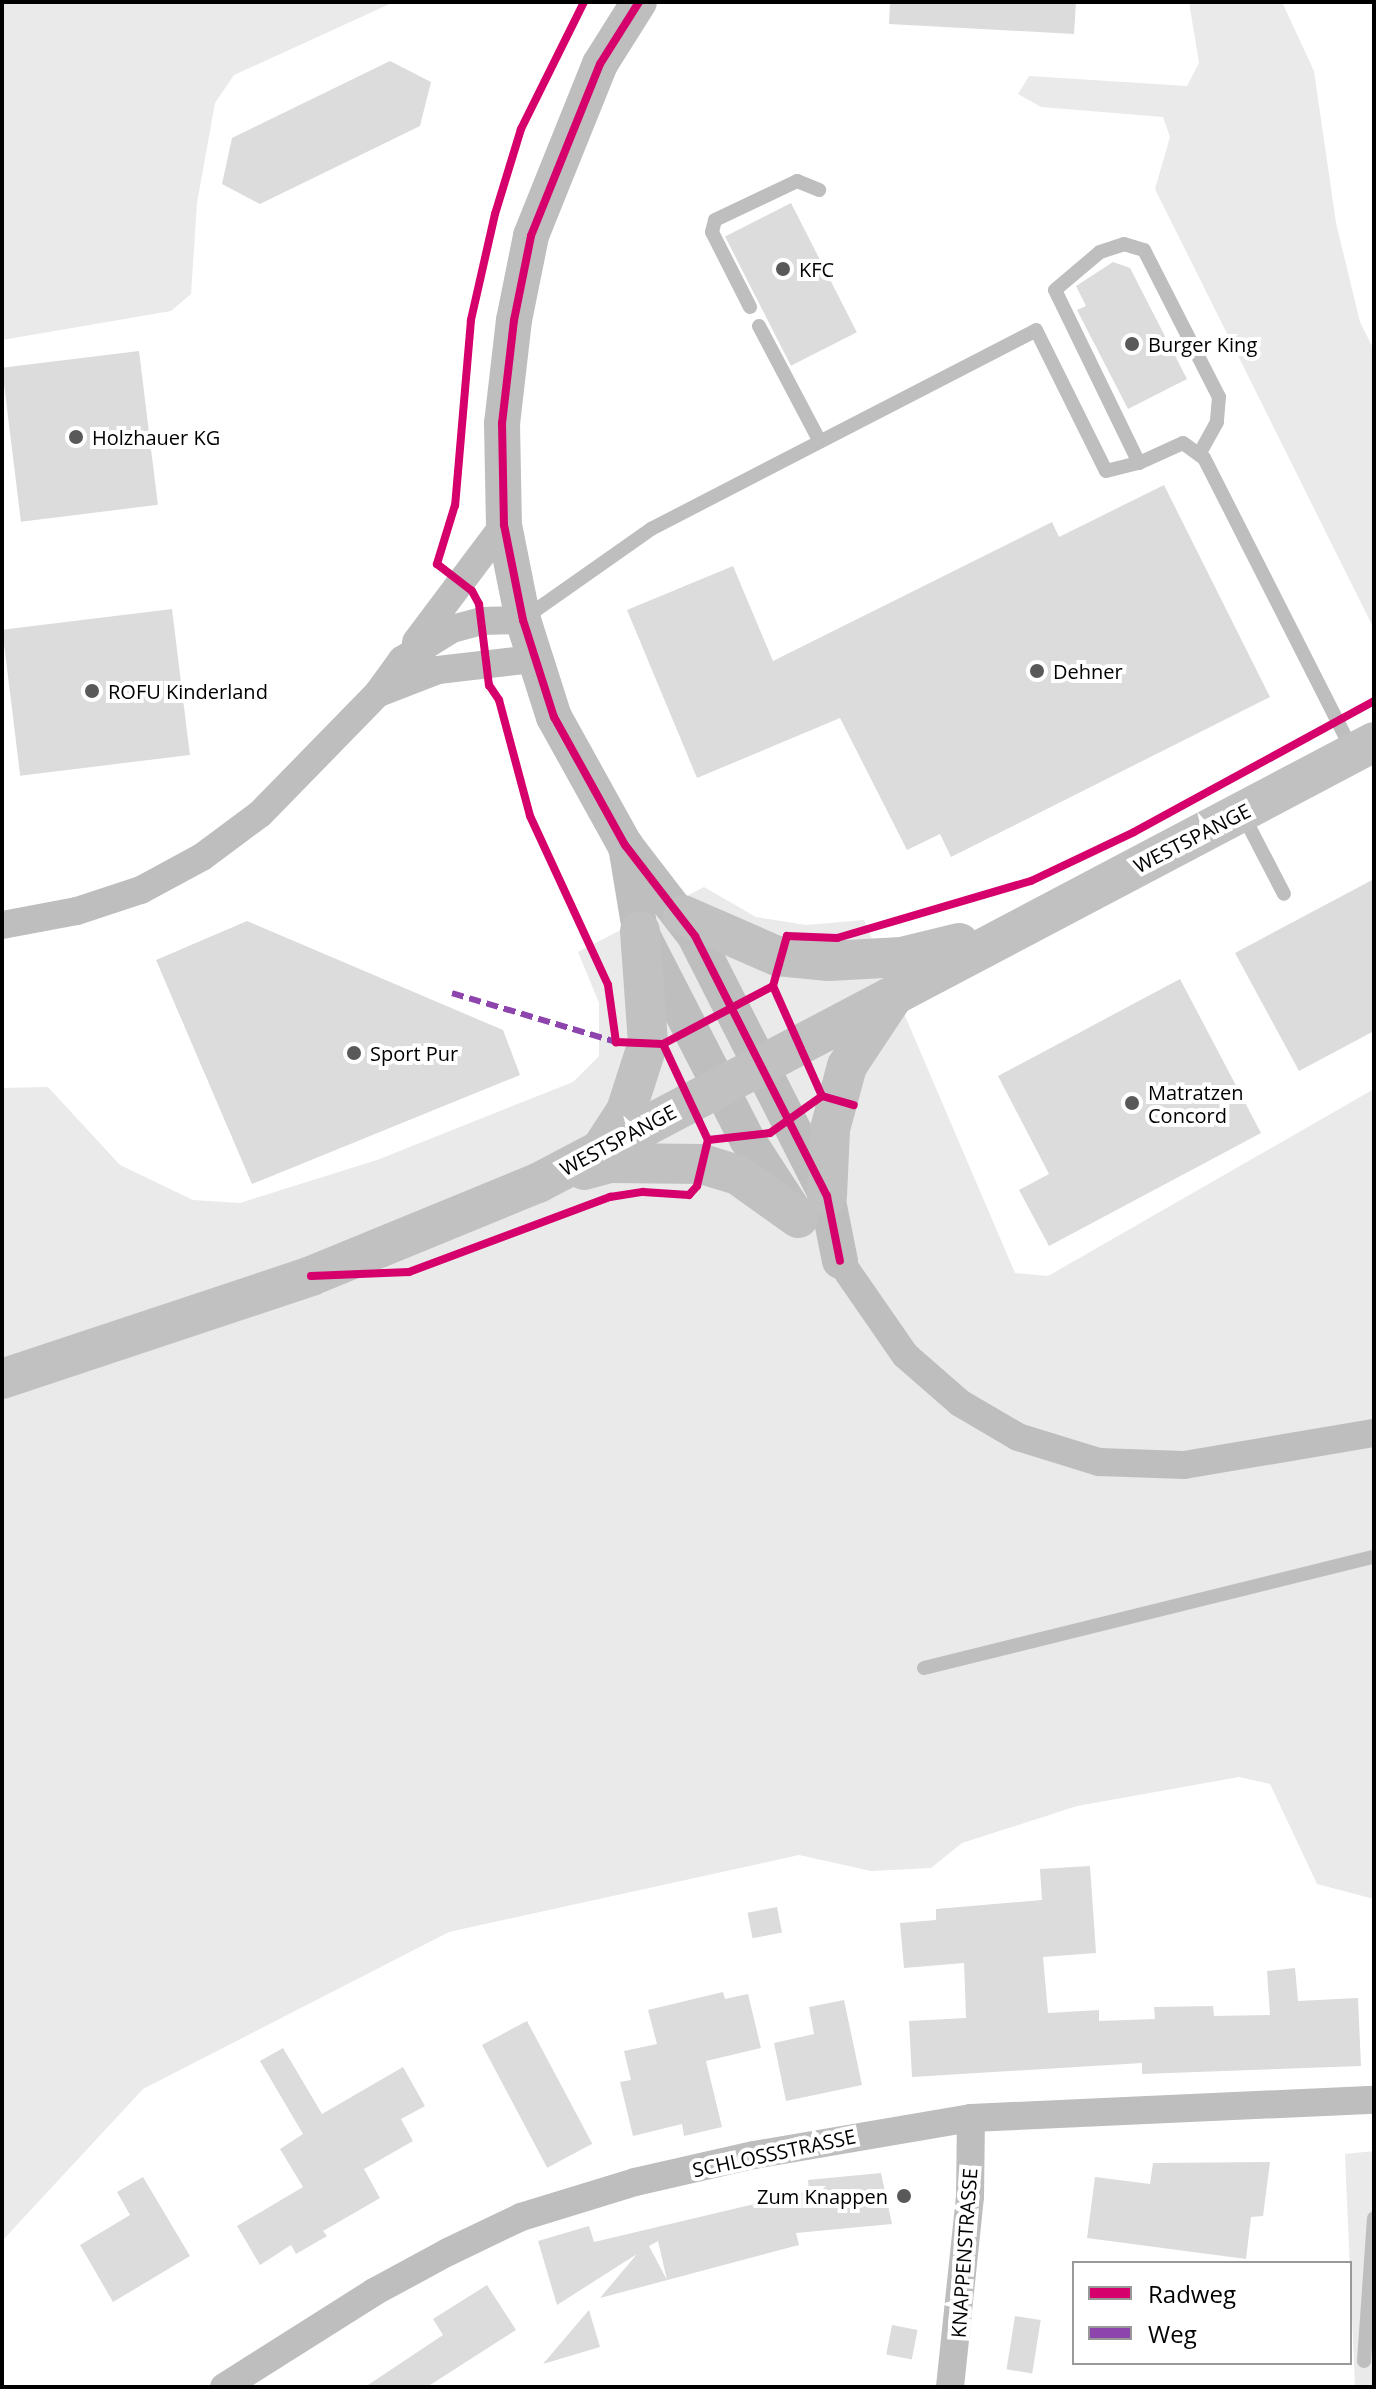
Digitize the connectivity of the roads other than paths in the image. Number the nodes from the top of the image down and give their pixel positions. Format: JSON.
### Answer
{"nodes":[{"id":1,"x":639,"y":2,"type":"edge"},
{"id":2,"x":819,"y":190,"type":"dead end"},
{"id":3,"x":750,"y":307,"type":"dead end"},
{"id":4,"x":759,"y":326,"type":"dead end"},
{"id":5,"x":819,"y":440,"type":"junction"},
{"id":6,"x":1199,"y":454,"type":"junction"},
{"id":7,"x":1139,"y":463,"type":"junction"},
{"id":8,"x":504,"y":525,"type":"junction"},
{"id":9,"x":523,"y":620,"type":"junction"},
{"id":10,"x":533,"y":659,"type":"junction"},
{"id":11,"x":402,"y":660,"type":"junction"},
{"id":12,"x":378,"y":693,"type":"junction"},
{"id":13,"x":1364,"y":747,"type":"edge"},
{"id":14,"x":1242,"y":813,"type":"junction"},
{"id":15,"x":625,"y":845,"type":"junction"},
{"id":16,"x":1284,"y":894,"type":"dead end"},
{"id":17,"x":683,"y":915,"type":"junction"},
{"id":18,"x":2,"y":925,"type":"edge"},
{"id":19,"x":640,"y":931,"type":"junction"},
{"id":20,"x":1013,"y":931,"type":"junction"},
{"id":21,"x":894,"y":994,"type":"junction"},
{"id":22,"x":759,"y":1064,"type":"junction"},
{"id":23,"x":720,"y":1086,"type":"junction"},
{"id":24,"x":601,"y":1150,"type":"junction"},
{"id":25,"x":538,"y":1183,"type":"junction"},
{"id":26,"x":813,"y":1207,"type":"junction"},
{"id":27,"x":840,"y":1261,"type":"joint"},
{"id":28,"x":2,"y":1379,"type":"edge"},
{"id":29,"x":1374,"y":1433,"type":"edge"},
{"id":30,"x":1374,"y":1557,"type":"edge"},
{"id":31,"x":924,"y":1668,"type":"dead end"},
{"id":32,"x":1374,"y":2100,"type":"edge"},
{"id":33,"x":971,"y":2118,"type":"junction"},
{"id":34,"x":1374,"y":2218,"type":"edge"},
{"id":35,"x":1364,"y":2361,"type":"dead end"},
{"id":36,"x":224,"y":2387,"type":"edge"},
{"id":37,"x":950,"y":2387,"type":"edge"}],
"edges":[{"from":1,"to":8,"type":"street"},
{"from":2,"to":3,"type":"lane"},
{"from":4,"to":5,"type":"lane"},
{"from":5,"to":7,"type":"lane"},
{"from":5,"to":9,"type":"lane"},
{"from":6,"to":7,"type":"lane"},
{"from":6,"to":7,"type":"lane"},
{"from":6,"to":13,"type":"lane"},
{"from":8,"to":9,"type":"street"},
{"from":8,"to":11,"type":"street"},
{"from":9,"to":10,"type":"street"},
{"from":9,"to":11,"type":"street"},
{"from":10,"to":12,"type":"street"},
{"from":10,"to":15,"type":"street"},
{"from":11,"to":12,"type":"street"},
{"from":12,"to":18,"type":"street"},
{"from":13,"to":14,"type":"main road","name":"WESTSPANGE"},
{"from":14,"to":16,"type":"lane"},
{"from":14,"to":20,"type":"main road","name":"WESTSPANGE"},
{"from":15,"to":17,"type":"street"},
{"from":15,"to":19,"type":"street"},
{"from":17,"to":20,"type":"main road"},
{"from":17,"to":22,"type":"street"},
{"from":19,"to":23,"type":"street"},
{"from":19,"to":24,"type":"main road"},
{"from":20,"to":21,"type":"main road","name":"WESTSPANGE"},
{"from":21,"to":22,"type":"main road","name":"WESTSPANGE"},
{"from":21,"to":26,"type":"main road"},
{"from":22,"to":23,"type":"main road","name":"WESTSPANGE"},
{"from":22,"to":26,"type":"street"},
{"from":23,"to":24,"type":"main road","name":"WESTSPANGE"},
{"from":23,"to":26,"type":"street"},
{"from":24,"to":25,"type":"main road","name":"WESTSPANGE"},
{"from":25,"to":26,"type":"main road"},
{"from":25,"to":28,"type":"main road","name":"WESTSPANGE"},
{"from":26,"to":27,"type":"street"},
{"from":27,"to":29,"type":"street"},
{"from":30,"to":31,"type":"lane"},
{"from":32,"to":33,"type":"street","name":"SCHLOSSSTRASSE"},
{"from":33,"to":36,"type":"street","name":"SCHLOSSSTRASSE"},
{"from":33,"to":37,"type":"street","name":"KNAPPENSTRASSE"},
{"from":34,"to":35,"type":"lane"}]}
